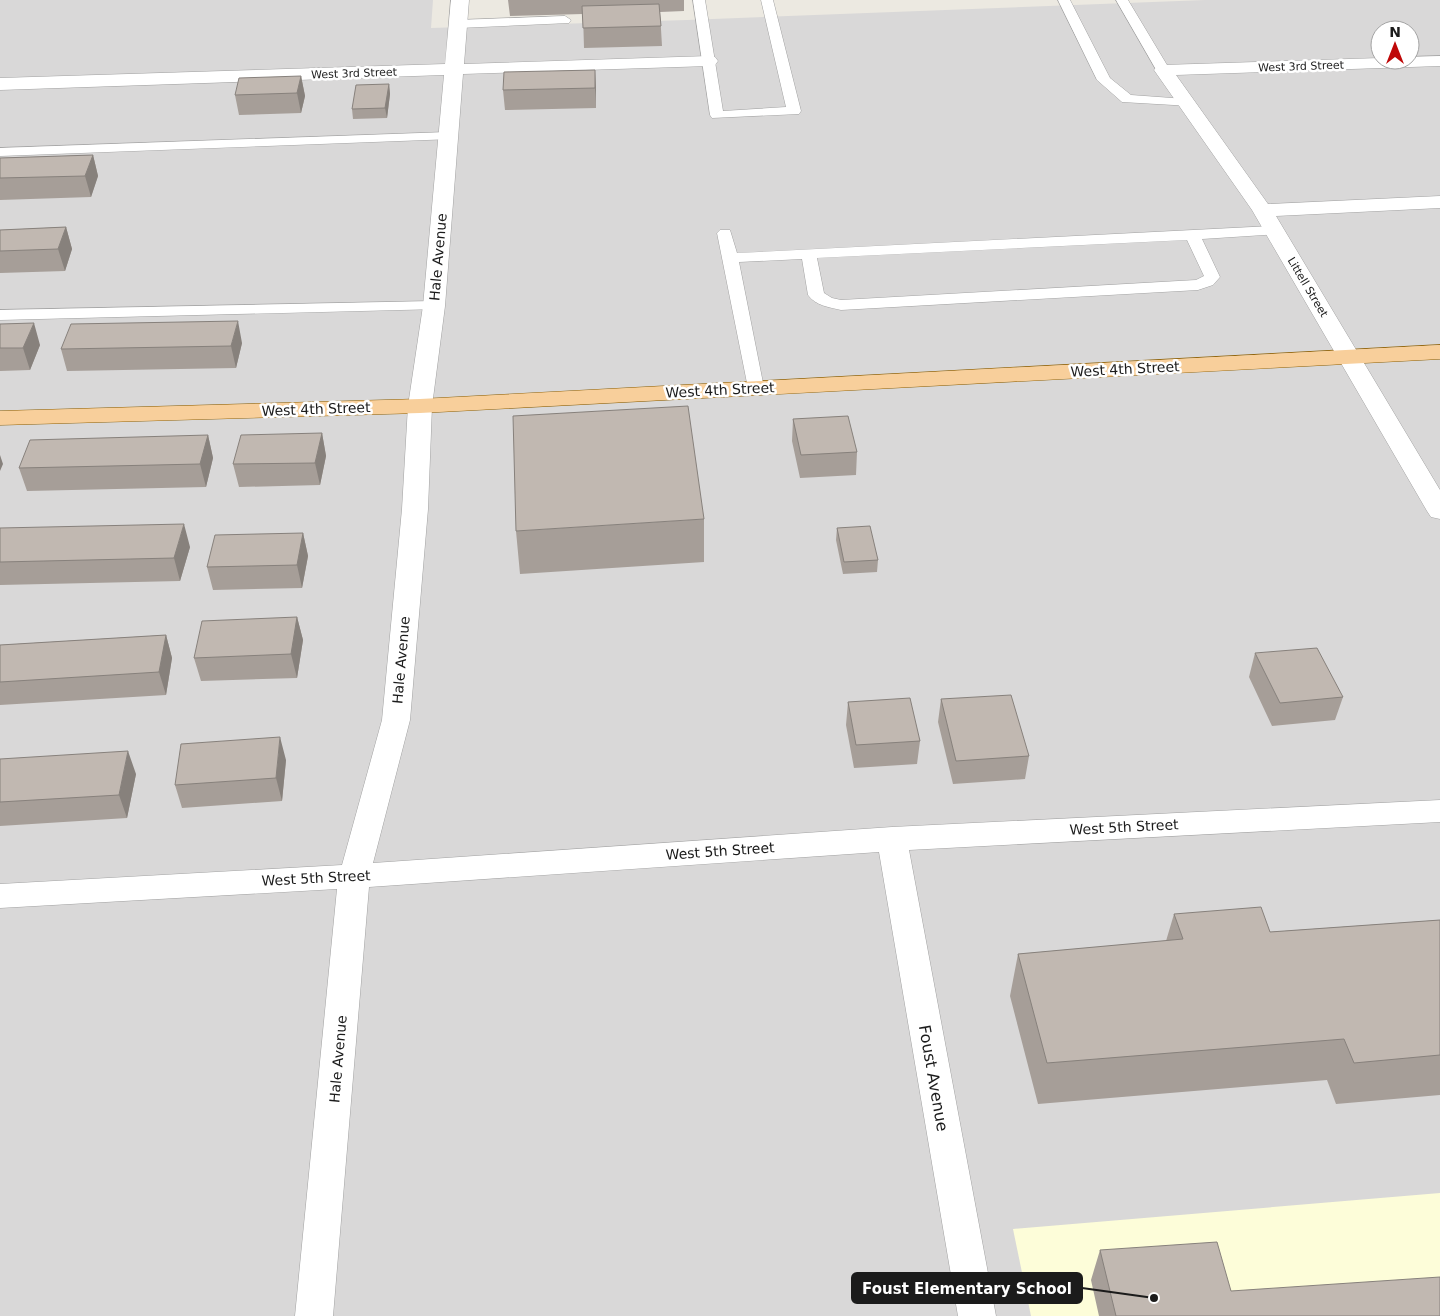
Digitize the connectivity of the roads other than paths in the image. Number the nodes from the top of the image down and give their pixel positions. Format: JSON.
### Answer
{"nodes":[{"id":1,"x":699,"y":0,"type":"edge"},
{"id":2,"x":767,"y":0,"type":"edge"},
{"id":3,"x":1064,"y":0,"type":"edge"},
{"id":4,"x":1122,"y":0,"type":"edge"},
{"id":5,"x":460,"y":12,"type":"edge"},
{"id":6,"x":565,"y":20,"type":"dead end"},
{"id":7,"x":708,"y":61,"type":"junction"},
{"id":8,"x":1440,"y":61,"type":"edge"},
{"id":9,"x":453,"y":70,"type":"junction"},
{"id":10,"x":1163,"y":70,"type":"junction"},
{"id":11,"x":0,"y":84,"type":"edge"},
{"id":12,"x":1186,"y":103,"type":"junction"},
{"id":13,"x":448,"y":136,"type":"junction"},
{"id":14,"x":0,"y":152,"type":"edge"},
{"id":15,"x":1440,"y":202,"type":"edge"},
{"id":16,"x":1262,"y":210,"type":"junction"},
{"id":17,"x":1274,"y":231,"type":"junction"},
{"id":18,"x":725,"y":233,"type":"dead end"},
{"id":19,"x":1192,"y":235,"type":"junction"},
{"id":20,"x":809,"y":254,"type":"junction"},
{"id":21,"x":730,"y":258,"type":"junction"},
{"id":22,"x":434,"y":306,"type":"junction"},
{"id":23,"x":0,"y":315,"type":"edge"},
{"id":24,"x":1440,"y":352,"type":"edge"},
{"id":25,"x":1350,"y":357,"type":"junction"},
{"id":26,"x":756,"y":388,"type":"junction"},
{"id":27,"x":420,"y":406,"type":"junction"},
{"id":28,"x":0,"y":418,"type":"edge"},
{"id":29,"x":1440,"y":511,"type":"edge"},
{"id":30,"x":1440,"y":811,"type":"edge"},
{"id":31,"x":892,"y":839,"type":"junction"},
{"id":32,"x":354,"y":876,"type":"junction"},
{"id":33,"x":0,"y":896,"type":"edge"},
{"id":34,"x":314,"y":1316,"type":"edge"},
{"id":35,"x":977,"y":1316,"type":"edge"}],
"edges":[{"from":1,"to":7,"type":"lane"},
{"from":2,"to":7,"type":"lane"},
{"from":3,"to":12,"type":"lane"},
{"from":4,"to":10,"type":"lane"},
{"from":5,"to":6,"type":"lane"},
{"from":5,"to":9,"type":"street","name":"Hale Avenue"},
{"from":7,"to":9,"type":"street","name":"West 3rd Street"},
{"from":8,"to":10,"type":"street","name":"West 3rd Street"},
{"from":9,"to":11,"type":"street","name":"West 3rd Street"},
{"from":9,"to":13,"type":"street","name":"Hale Avenue"},
{"from":10,"to":12,"type":"street","name":"Littell Street"},
{"from":12,"to":16,"type":"street","name":"Littell Street"},
{"from":13,"to":14,"type":"lane"},
{"from":13,"to":22,"type":"street","name":"Hale Avenue"},
{"from":15,"to":16,"type":"street"},
{"from":16,"to":17,"type":"street","name":"Littell Street"},
{"from":17,"to":19,"type":"lane"},
{"from":17,"to":25,"type":"street","name":"Littell Street"},
{"from":18,"to":21,"type":"lane"},
{"from":19,"to":20,"type":"lane"},
{"from":19,"to":20,"type":"lane"},
{"from":20,"to":21,"type":"lane"},
{"from":21,"to":26,"type":"lane"},
{"from":22,"to":23,"type":"lane"},
{"from":22,"to":27,"type":"street","name":"Hale Avenue"},
{"from":24,"to":25,"type":"main road","name":"West 4th Street"},
{"from":25,"to":26,"type":"main road","name":"West 4th Street"},
{"from":25,"to":29,"type":"street","name":"Littell Street"},
{"from":26,"to":27,"type":"main road","name":"West 4th Street"},
{"from":27,"to":28,"type":"main road","name":"West 4th Street"},
{"from":27,"to":32,"type":"street","name":"Hale Avenue"},
{"from":30,"to":31,"type":"street","name":"West 5th Street"},
{"from":31,"to":32,"type":"street","name":"West 5th Street"},
{"from":31,"to":35,"type":"street","name":"Foust Avenue"},
{"from":32,"to":33,"type":"street","name":"West 5th Street"},
{"from":32,"to":34,"type":"street","name":"Hale Avenue"}]}
